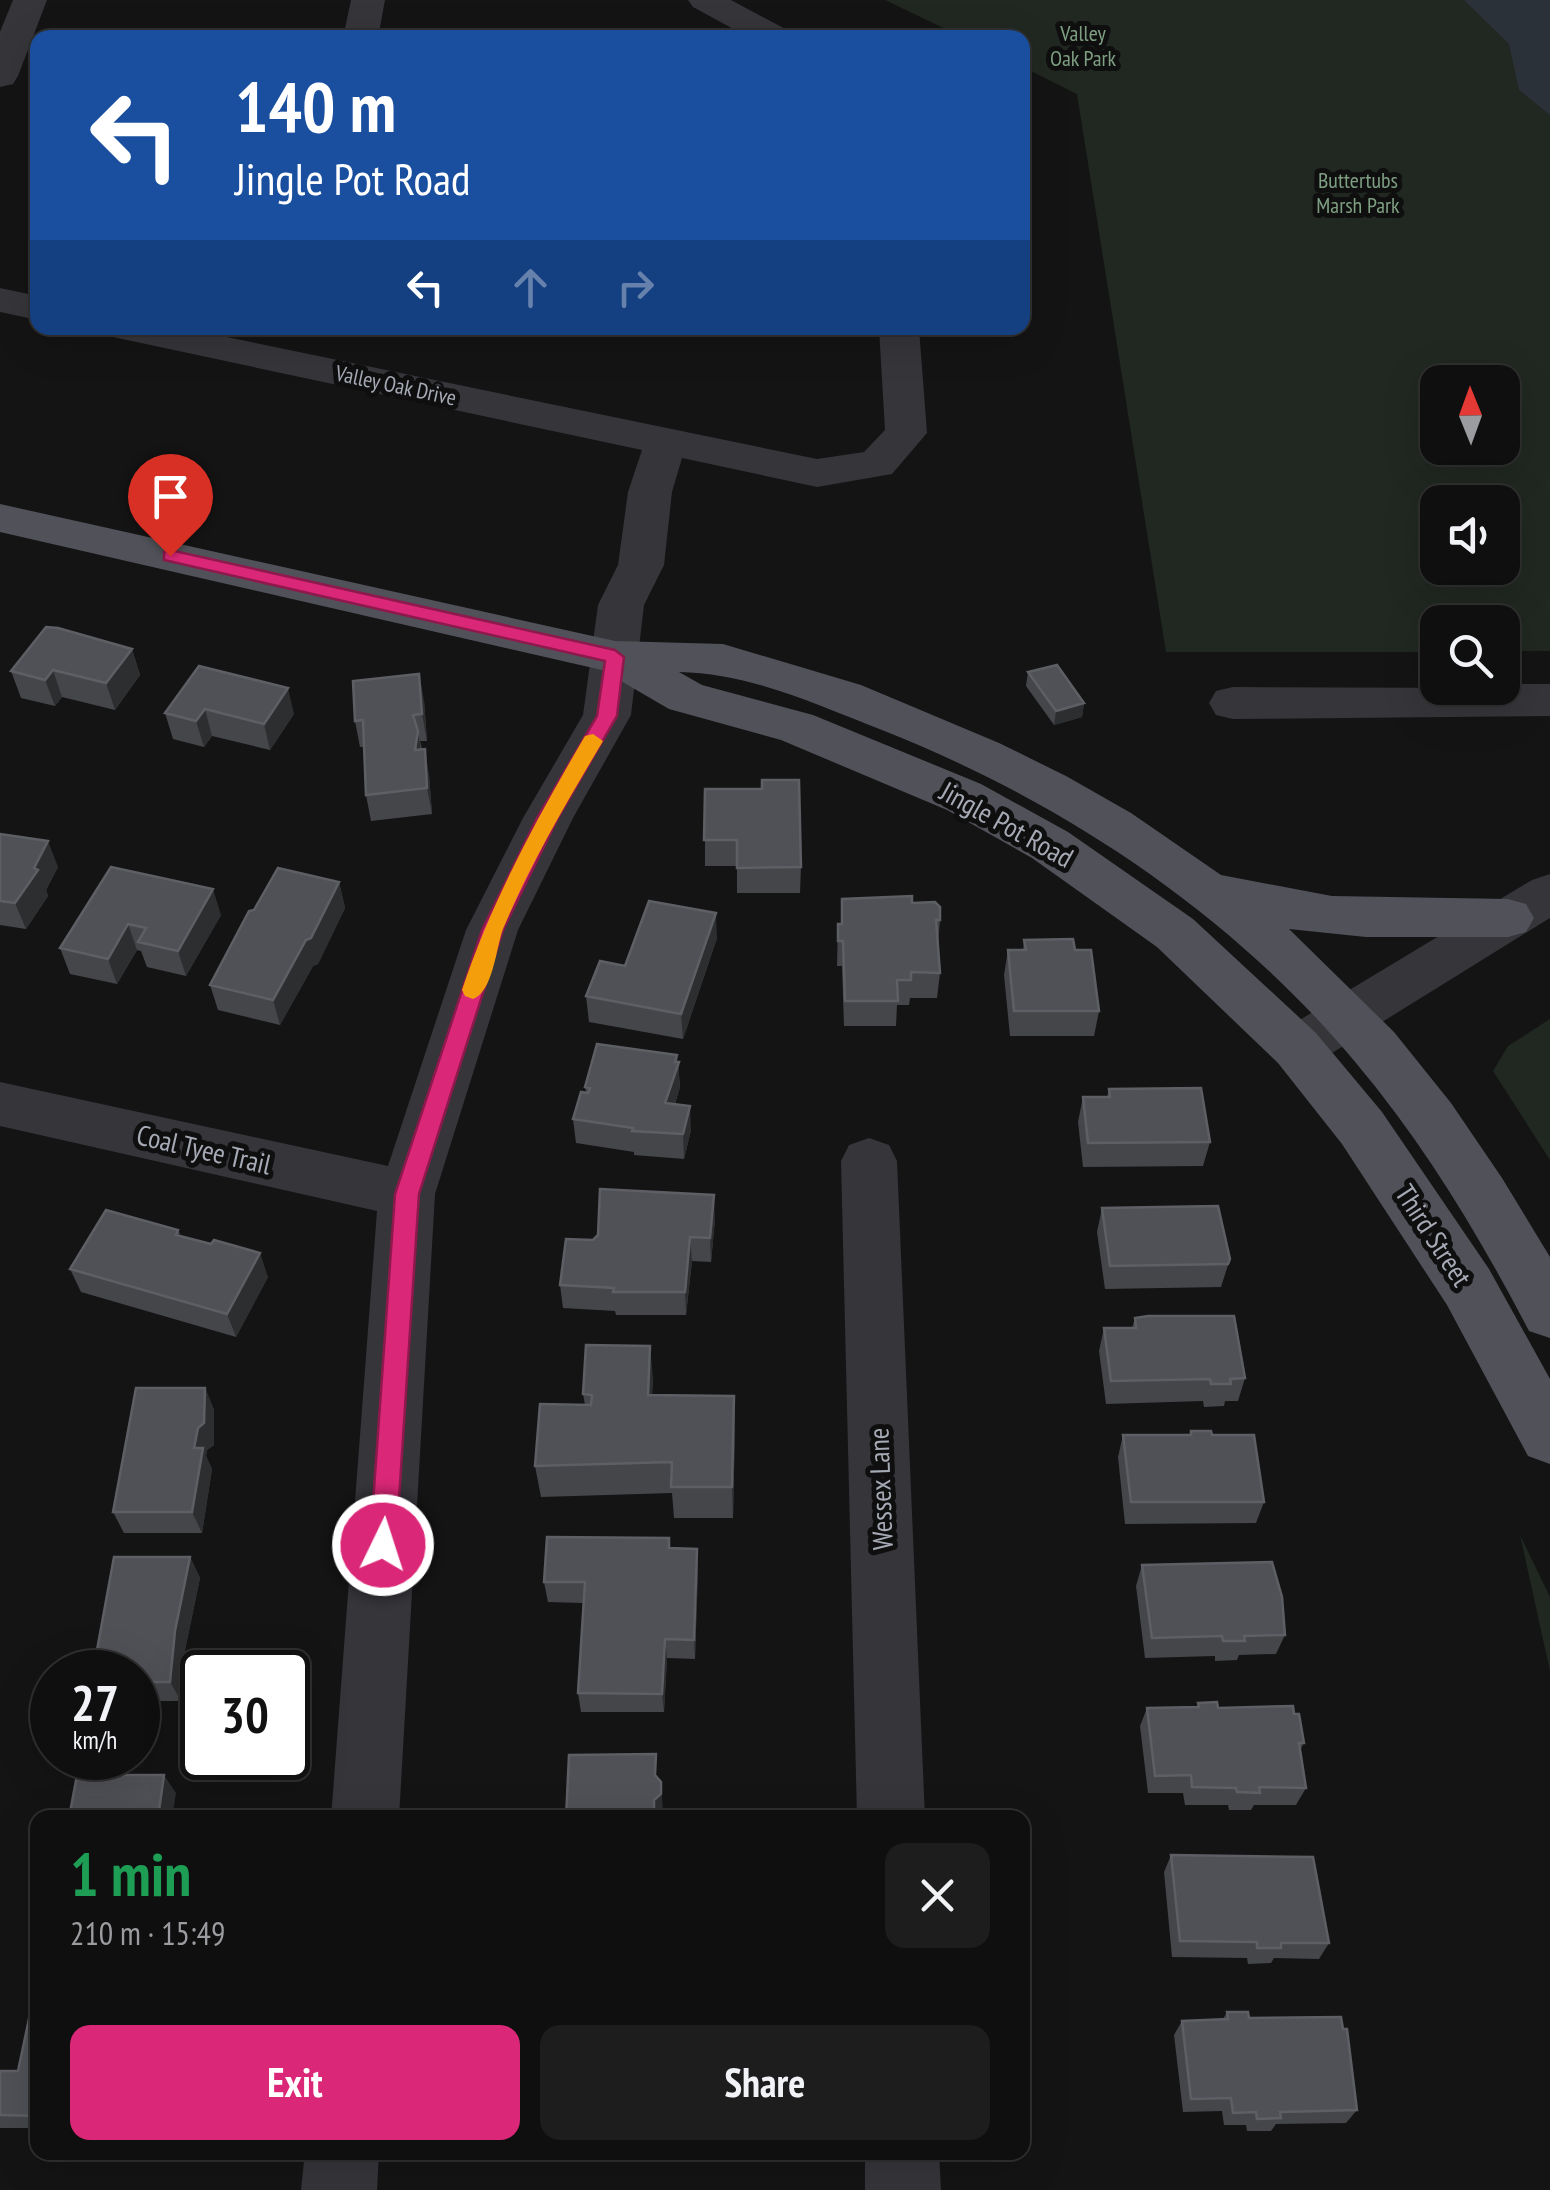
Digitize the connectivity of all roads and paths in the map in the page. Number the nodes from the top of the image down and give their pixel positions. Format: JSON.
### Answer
{"nodes":[{"id":1,"x":30,"y":0,"type":"edge"},
{"id":2,"x":368,"y":0,"type":"edge"},
{"id":3,"x":704,"y":0,"type":"edge"},
{"id":4,"x":362,"y":30,"type":"edge"},
{"id":5,"x":762,"y":30,"type":"edge"},
{"id":6,"x":0,"y":76,"type":"edge"},
{"id":7,"x":0,"y":300,"type":"edge"},
{"id":8,"x":30,"y":306,"type":"edge"},
{"id":9,"x":195,"y":335,"type":"edge"},
{"id":10,"x":899,"y":335,"type":"edge"},
{"id":11,"x":292,"y":345,"type":"edge"},
{"id":12,"x":666,"y":442,"type":"junction"},
{"id":13,"x":0,"y":518,"type":"edge"},
{"id":14,"x":615,"y":657,"type":"junction"},
{"id":15,"x":1550,"y":700,"type":"edge"},
{"id":16,"x":1232,"y":703,"type":"dead end"},
{"id":17,"x":1198,"y":884,"type":"junction"},
{"id":18,"x":1529,"y":905,"type":"edge"},
{"id":19,"x":1348,"y":1017,"type":"junction"},
{"id":20,"x":1297,"y":1048,"type":"junction"},
{"id":21,"x":0,"y":1104,"type":"edge"},
{"id":22,"x":869,"y":1161,"type":"dead end"},
{"id":23,"x":407,"y":1194,"type":"junction"},
{"id":24,"x":1550,"y":1313,"type":"edge"},
{"id":25,"x":1550,"y":1437,"type":"edge"},
{"id":26,"x":365,"y":1810,"type":"edge"},
{"id":27,"x":891,"y":1810,"type":"edge"},
{"id":28,"x":341,"y":2160,"type":"edge"},
{"id":29,"x":902,"y":2160,"type":"edge"},
{"id":30,"x":339,"y":2190,"type":"edge"},
{"id":31,"x":903,"y":2190,"type":"edge"}],
"edges":[{"from":1,"to":6,"type":"street"},
{"from":2,"to":4,"type":"street"},
{"from":3,"to":5,"type":"street"},
{"from":7,"to":8,"type":"street"},
{"from":9,"to":11,"type":"street","name":"Valley Oak Drive"},
{"from":10,"to":12,"type":"street","name":"Valley Oak Drive"},
{"from":11,"to":12,"type":"street","name":"Valley Oak Drive"},
{"from":12,"to":14,"type":"street"},
{"from":13,"to":14,"type":"main road","name":"Jingle Pot Road"},
{"from":14,"to":17,"type":"main road","name":"Jingle Pot Road"},
{"from":14,"to":20,"type":"main road","name":"Jingle Pot Road"},
{"from":14,"to":23,"type":"street"},
{"from":15,"to":16,"type":"street"},
{"from":17,"to":18,"type":"main road"},
{"from":17,"to":19,"type":"main road","name":"Jingle Pot Road"},
{"from":18,"to":19,"type":"street"},
{"from":19,"to":20,"type":"street"},
{"from":19,"to":24,"type":"main road"},
{"from":20,"to":25,"type":"main road","name":"Third Street"},
{"from":21,"to":23,"type":"street","name":"Coal Tyee Trail"},
{"from":22,"to":27,"type":"street","name":"Wessex Lane"},
{"from":23,"to":26,"type":"street"},
{"from":28,"to":30,"type":"street"},
{"from":29,"to":31,"type":"street"}]}
